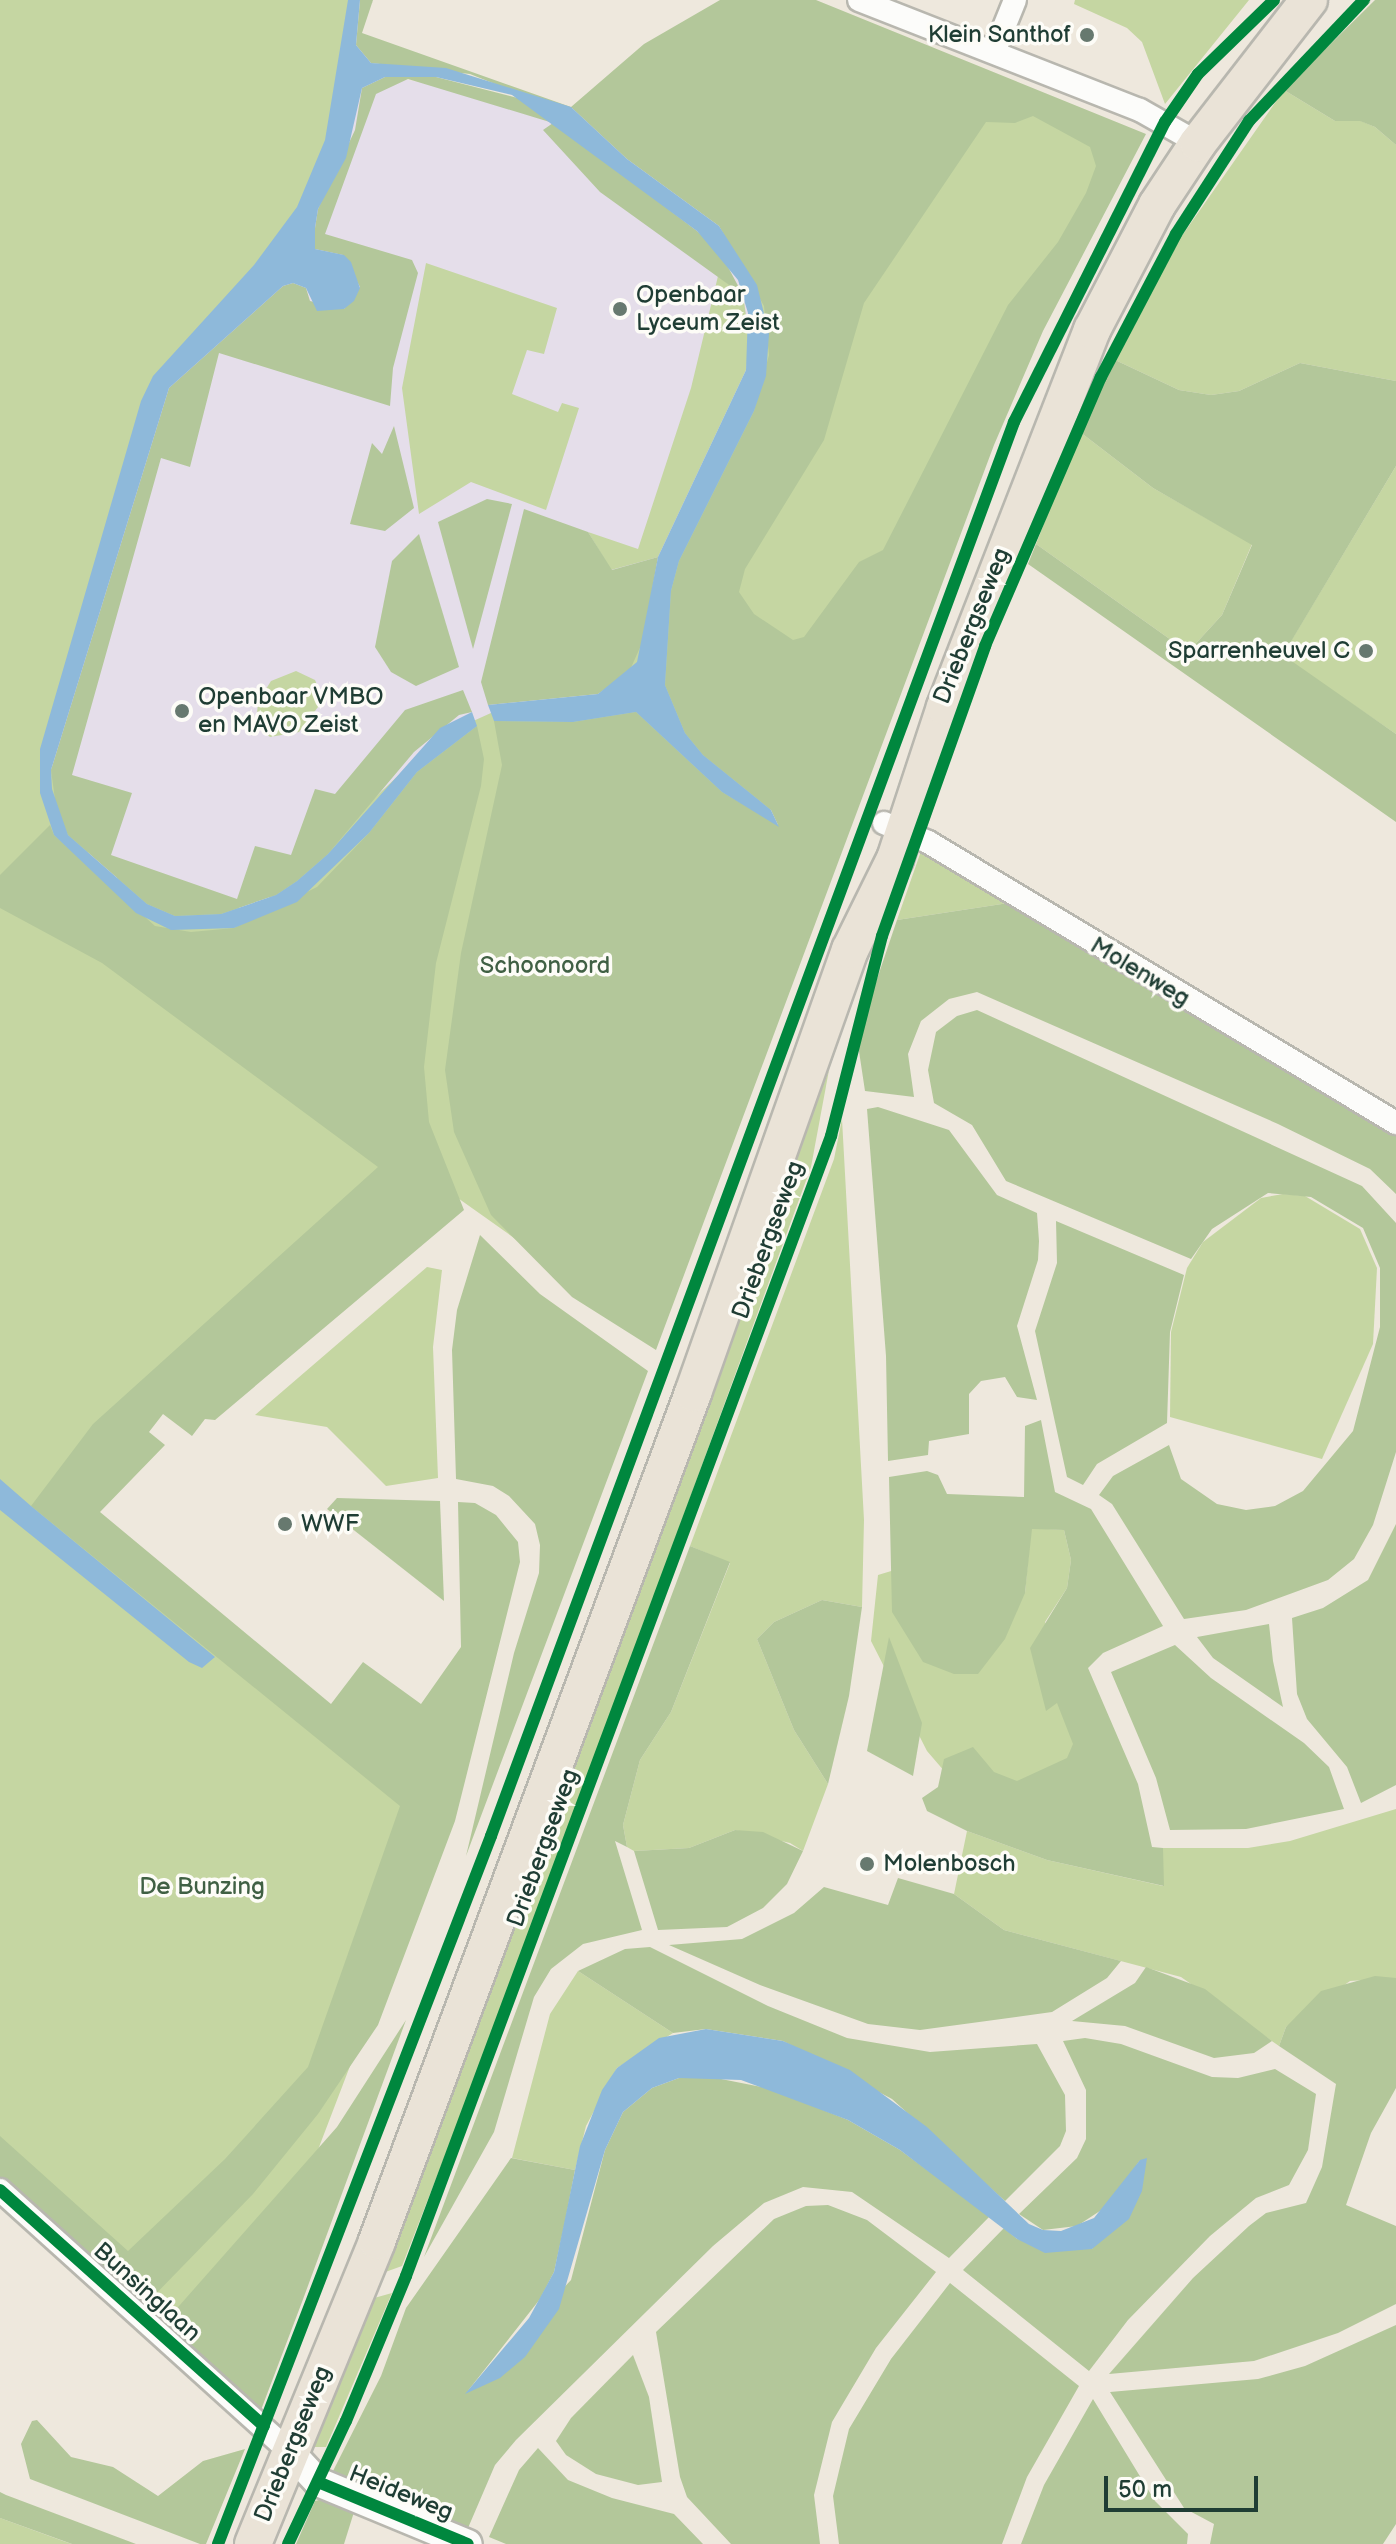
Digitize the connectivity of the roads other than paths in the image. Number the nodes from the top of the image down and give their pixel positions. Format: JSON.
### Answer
{"nodes":[{"id":1,"x":859,"y":0,"type":"edge"},
{"id":2,"x":1015,"y":0,"type":"edge"},
{"id":3,"x":1309,"y":0,"type":"edge"},
{"id":4,"x":994,"y":52,"type":"junction"},
{"id":5,"x":1198,"y":143,"type":"junction"},
{"id":6,"x":895,"y":827,"type":"junction"},
{"id":7,"x":1396,"y":1123,"type":"edge"},
{"id":8,"x":0,"y":2190,"type":"edge"},
{"id":9,"x":291,"y":2453,"type":"junction"},
{"id":10,"x":253,"y":2544,"type":"edge"},
{"id":11,"x":468,"y":2544,"type":"edge"}],
"edges":[{"from":1,"to":4,"type":"street"},
{"from":2,"to":4,"type":"street"},
{"from":3,"to":5,"type":"main road","name":"Driebergseweg"},
{"from":4,"to":5,"type":"street"},
{"from":5,"to":6,"type":"main road","name":"Driebergseweg"},
{"from":6,"to":7,"type":"street","name":"Molenweg"},
{"from":6,"to":9,"type":"main road","name":"Driebergseweg"},
{"from":8,"to":9,"type":"street","name":"Bunsinglaan"},
{"from":9,"to":10,"type":"main road","name":"Driebergseweg"},
{"from":9,"to":11,"type":"street","name":"Heideweg"}]}
